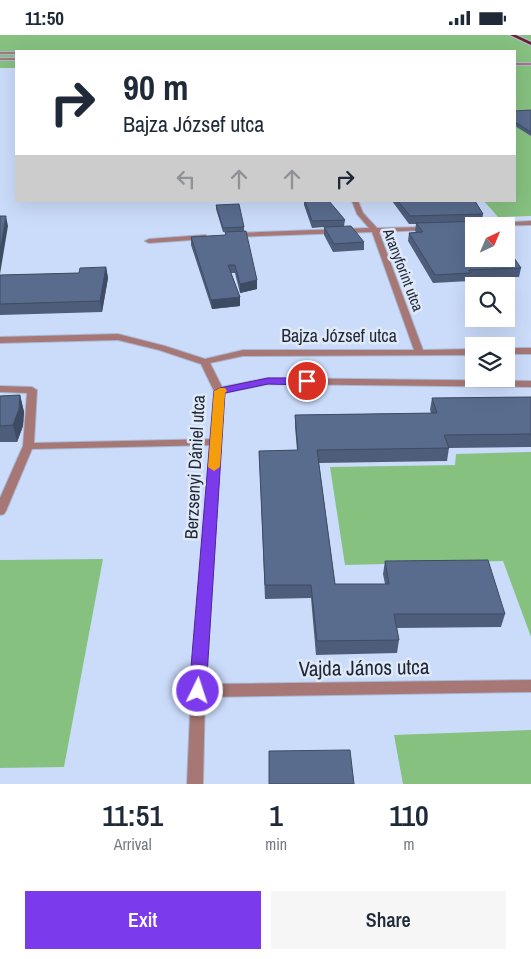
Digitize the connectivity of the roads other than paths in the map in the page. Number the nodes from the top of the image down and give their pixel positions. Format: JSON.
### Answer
{"nodes":[{"id":1,"x":512,"y":35,"type":"edge"},
{"id":2,"x":531,"y":44,"type":"edge"},
{"id":3,"x":0,"y":53,"type":"edge"},
{"id":4,"x":15,"y":53,"type":"edge"},
{"id":5,"x":516,"y":58,"type":"edge"},
{"id":6,"x":531,"y":58,"type":"edge"},
{"id":7,"x":0,"y":59,"type":"edge"},
{"id":8,"x":15,"y":59,"type":"edge"},
{"id":9,"x":516,"y":64,"type":"edge"},
{"id":10,"x":531,"y":64,"type":"edge"},
{"id":11,"x":355,"y":202,"type":"edge"},
{"id":12,"x":531,"y":223,"type":"edge"},
{"id":13,"x":515,"y":224,"type":"edge"},
{"id":14,"x":434,"y":227,"type":"edge"},
{"id":15,"x":376,"y":230,"type":"junction"},
{"id":16,"x":226,"y":236,"type":"edge"},
{"id":17,"x":216,"y":237,"type":"edge"},
{"id":18,"x":149,"y":241,"type":"dead end"},
{"id":19,"x":0,"y":339,"type":"edge"},
{"id":20,"x":515,"y":351,"type":"edge"},
{"id":21,"x":531,"y":351,"type":"edge"},
{"id":22,"x":419,"y":352,"type":"junction"},
{"id":23,"x":465,"y":352,"type":"edge"},
{"id":24,"x":205,"y":362,"type":"junction"},
{"id":25,"x":531,"y":384,"type":"edge"},
{"id":26,"x":0,"y":389,"type":"edge"},
{"id":27,"x":220,"y":391,"type":"junction"},
{"id":28,"x":216,"y":442,"type":"junction"},
{"id":29,"x":28,"y":446,"type":"junction"},
{"id":30,"x":0,"y":511,"type":"edge"},
{"id":31,"x":531,"y":686,"type":"edge"},
{"id":32,"x":198,"y":691,"type":"junction"},
{"id":33,"x":195,"y":784,"type":"edge"}],
"edges":[{"from":1,"to":2,"type":"main road"},
{"from":3,"to":4,"type":"street"},
{"from":5,"to":6,"type":"street"},
{"from":7,"to":8,"type":"street"},
{"from":9,"to":10,"type":"street"},
{"from":11,"to":15,"type":"street","name":"Aranyforint utca"},
{"from":12,"to":13,"type":"street"},
{"from":14,"to":15,"type":"street"},
{"from":15,"to":16,"type":"street"},
{"from":15,"to":22,"type":"street","name":"Aranyforint utca"},
{"from":17,"to":18,"type":"street"},
{"from":19,"to":24,"type":"street"},
{"from":20,"to":21,"type":"street"},
{"from":22,"to":23,"type":"street","name":"Bajza József utca"},
{"from":22,"to":24,"type":"street","name":"Bajza József utca"},
{"from":24,"to":27,"type":"street","name":"Berzsenyi Dániel utca"},
{"from":25,"to":27,"type":"street"},
{"from":26,"to":29,"type":"street"},
{"from":27,"to":28,"type":"street","name":"Berzsenyi Dániel utca"},
{"from":28,"to":29,"type":"street"},
{"from":28,"to":32,"type":"street","name":"Berzsenyi Dániel utca"},
{"from":29,"to":30,"type":"street"},
{"from":31,"to":32,"type":"street","name":"Vajda János utca"},
{"from":32,"to":33,"type":"street","name":"Berzsenyi Dániel utca"}]}
